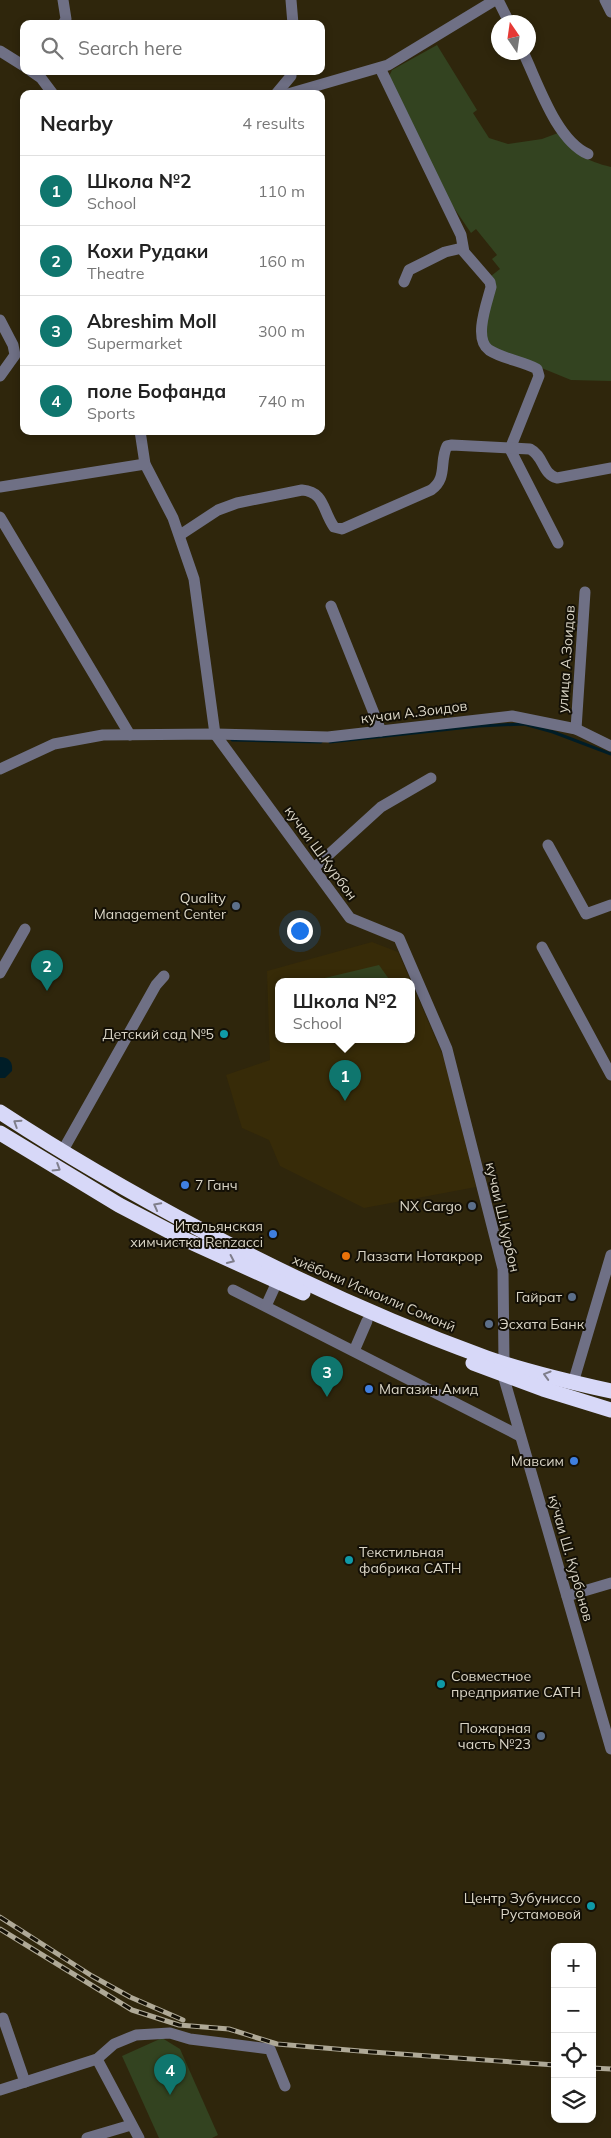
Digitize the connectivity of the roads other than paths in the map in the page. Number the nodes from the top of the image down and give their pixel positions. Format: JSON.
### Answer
{"nodes":[{"id":1,"x":63,"y":0,"type":"edge"},
{"id":2,"x":290,"y":0,"type":"edge"},
{"id":3,"x":497,"y":0,"type":"edge"},
{"id":4,"x":605,"y":0,"type":"edge"},
{"id":5,"x":611,"y":12,"type":"edge"},
{"id":6,"x":505,"y":15,"type":"edge"},
{"id":7,"x":65,"y":20,"type":"edge"},
{"id":8,"x":292,"y":20,"type":"edge"},
{"id":9,"x":0,"y":51,"type":"edge"},
{"id":10,"x":527,"y":60,"type":"edge"},
{"id":11,"x":20,"y":64,"type":"edge"},
{"id":12,"x":380,"y":68,"type":"junction"},
{"id":13,"x":37,"y":75,"type":"edge"},
{"id":14,"x":291,"y":75,"type":"edge"},
{"id":15,"x":50,"y":90,"type":"edge"},
{"id":16,"x":279,"y":90,"type":"edge"},
{"id":17,"x":302,"y":90,"type":"edge"},
{"id":18,"x":588,"y":154,"type":"dead end"},
{"id":19,"x":462,"y":248,"type":"junction"},
{"id":20,"x":404,"y":282,"type":"dead end"},
{"id":21,"x":0,"y":320,"type":"edge"},
{"id":22,"x":0,"y":376,"type":"edge"},
{"id":23,"x":141,"y":435,"type":"edge"},
{"id":24,"x":510,"y":449,"type":"junction"},
{"id":25,"x":145,"y":464,"type":"junction"},
{"id":26,"x":611,"y":468,"type":"edge"},
{"id":27,"x":0,"y":487,"type":"edge"},
{"id":28,"x":0,"y":517,"type":"edge"},
{"id":29,"x":180,"y":535,"type":"junction"},
{"id":30,"x":558,"y":543,"type":"dead end"},
{"id":31,"x":586,"y":592,"type":"dead end"},
{"id":32,"x":331,"y":606,"type":"dead end"},
{"id":33,"x":576,"y":729,"type":"junction"},
{"id":34,"x":381,"y":731,"type":"junction"},
{"id":35,"x":215,"y":734,"type":"junction"},
{"id":36,"x":130,"y":735,"type":"junction"},
{"id":37,"x":611,"y":746,"type":"edge"},
{"id":38,"x":0,"y":769,"type":"edge"},
{"id":39,"x":431,"y":778,"type":"dead end"},
{"id":40,"x":548,"y":845,"type":"dead end"},
{"id":41,"x":314,"y":868,"type":"junction"},
{"id":42,"x":611,"y":905,"type":"edge"},
{"id":43,"x":26,"y":929,"type":"dead end"},
{"id":44,"x":542,"y":947,"type":"dead end"},
{"id":45,"x":0,"y":972,"type":"edge"},
{"id":46,"x":164,"y":976,"type":"dead end"},
{"id":47,"x":611,"y":1074,"type":"edge"},
{"id":48,"x":0,"y":1112,"type":"edge"},
{"id":49,"x":0,"y":1133,"type":"edge"},
{"id":50,"x":62,"y":1152,"type":"junction"},
{"id":51,"x":611,"y":1255,"type":"edge"},
{"id":52,"x":278,"y":1282,"type":"junction"},
{"id":53,"x":233,"y":1290,"type":"dead end"},
{"id":54,"x":266,"y":1306,"type":"junction"},
{"id":55,"x":367,"y":1321,"type":"junction"},
{"id":56,"x":354,"y":1351,"type":"junction"},
{"id":57,"x":503,"y":1369,"type":"junction"},
{"id":58,"x":573,"y":1383,"type":"junction"},
{"id":59,"x":611,"y":1391,"type":"edge"},
{"id":60,"x":611,"y":1410,"type":"edge"},
{"id":61,"x":520,"y":1436,"type":"junction"},
{"id":62,"x":611,"y":1583,"type":"edge"},
{"id":63,"x":566,"y":1596,"type":"junction"},
{"id":64,"x":607,"y":1723,"type":"edge"},
{"id":65,"x":611,"y":1749,"type":"edge"},
{"id":66,"x":3,"y":2018,"type":"dead end"},
{"id":67,"x":97,"y":2059,"type":"junction"},
{"id":68,"x":25,"y":2082,"type":"junction"},
{"id":69,"x":285,"y":2086,"type":"dead end"},
{"id":70,"x":0,"y":2090,"type":"edge"},
{"id":71,"x":131,"y":2125,"type":"junction"},
{"id":72,"x":87,"y":2138,"type":"edge"},
{"id":73,"x":139,"y":2138,"type":"edge"}],
"edges":[{"from":1,"to":7,"type":"street"},
{"from":2,"to":8,"type":"street"},
{"from":3,"to":6,"type":"street"},
{"from":3,"to":12,"type":"street"},
{"from":4,"to":5,"type":"street"},
{"from":9,"to":11,"type":"street"},
{"from":10,"to":18,"type":"street"},
{"from":12,"to":17,"type":"street"},
{"from":12,"to":19,"type":"street"},
{"from":13,"to":15,"type":"street"},
{"from":14,"to":16,"type":"street"},
{"from":19,"to":20,"type":"street"},
{"from":19,"to":24,"type":"street"},
{"from":21,"to":22,"type":"street"},
{"from":23,"to":25,"type":"street","name":"кучаи Ш.Қурбон"},
{"from":24,"to":26,"type":"street"},
{"from":24,"to":29,"type":"street"},
{"from":24,"to":30,"type":"street"},
{"from":25,"to":27,"type":"street"},
{"from":25,"to":29,"type":"street","name":"кучаи Ш.Қурбон"},
{"from":28,"to":36,"type":"street"},
{"from":29,"to":35,"type":"street","name":"кучаи Ш.Қурбон"},
{"from":31,"to":33,"type":"street","name":"улица А.Зоидов"},
{"from":32,"to":34,"type":"street"},
{"from":33,"to":34,"type":"street","name":"кучаи А.Зоидов"},
{"from":33,"to":37,"type":"street","name":"кучаи А.Зоидов"},
{"from":34,"to":35,"type":"street","name":"кучаи А.Зоидов"},
{"from":35,"to":36,"type":"street","name":"кучаи А.Зоидов"},
{"from":35,"to":41,"type":"street","name":"кучаи Ш.Қурбон"},
{"from":36,"to":38,"type":"street","name":"кучаи А.Зоидов"},
{"from":39,"to":41,"type":"street"},
{"from":40,"to":42,"type":"street"},
{"from":41,"to":57,"type":"street","name":"кучаи Ш.Қурбон"},
{"from":43,"to":45,"type":"street"},
{"from":44,"to":47,"type":"street"},
{"from":46,"to":50,"type":"street"},
{"from":50,"to":48,"type":"highway","name":"хиёбони Исмоили Сомонӣ","one_way":true},
{"from":49,"to":52,"type":"highway","name":"хиёбони Исмоили Сомонӣ","one_way":true},
{"from":57,"to":50,"type":"highway","name":"хиёбони Исмоили Сомонӣ","one_way":true},
{"from":51,"to":58,"type":"street"},
{"from":52,"to":54,"type":"street"},
{"from":52,"to":55,"type":"highway","name":"хиёбони Исмоили Сомонӣ"},
{"from":53,"to":54,"type":"street"},
{"from":54,"to":56,"type":"street"},
{"from":55,"to":56,"type":"street"},
{"from":55,"to":57,"type":"highway","name":"хиёбони Исмоили Сомонӣ"},
{"from":56,"to":61,"type":"street"},
{"from":58,"to":57,"type":"highway","one_way":true},
{"from":57,"to":60,"type":"highway"},
{"from":57,"to":61,"type":"street","name":"кӯчаи Ш. Курбонов"},
{"from":58,"to":59,"type":"highway"},
{"from":61,"to":63,"type":"street","name":"кӯчаи Ш. Курбонов"},
{"from":62,"to":63,"type":"street"},
{"from":63,"to":64,"type":"street","name":"кӯчаи Ш. Курбонов"},
{"from":64,"to":65,"type":"street","name":"кӯчаи Ш. Курбонов"},
{"from":66,"to":68,"type":"street"},
{"from":67,"to":68,"type":"street"},
{"from":67,"to":69,"type":"street"},
{"from":67,"to":71,"type":"street"},
{"from":68,"to":70,"type":"street"},
{"from":71,"to":72,"type":"street"},
{"from":71,"to":73,"type":"street"}]}
